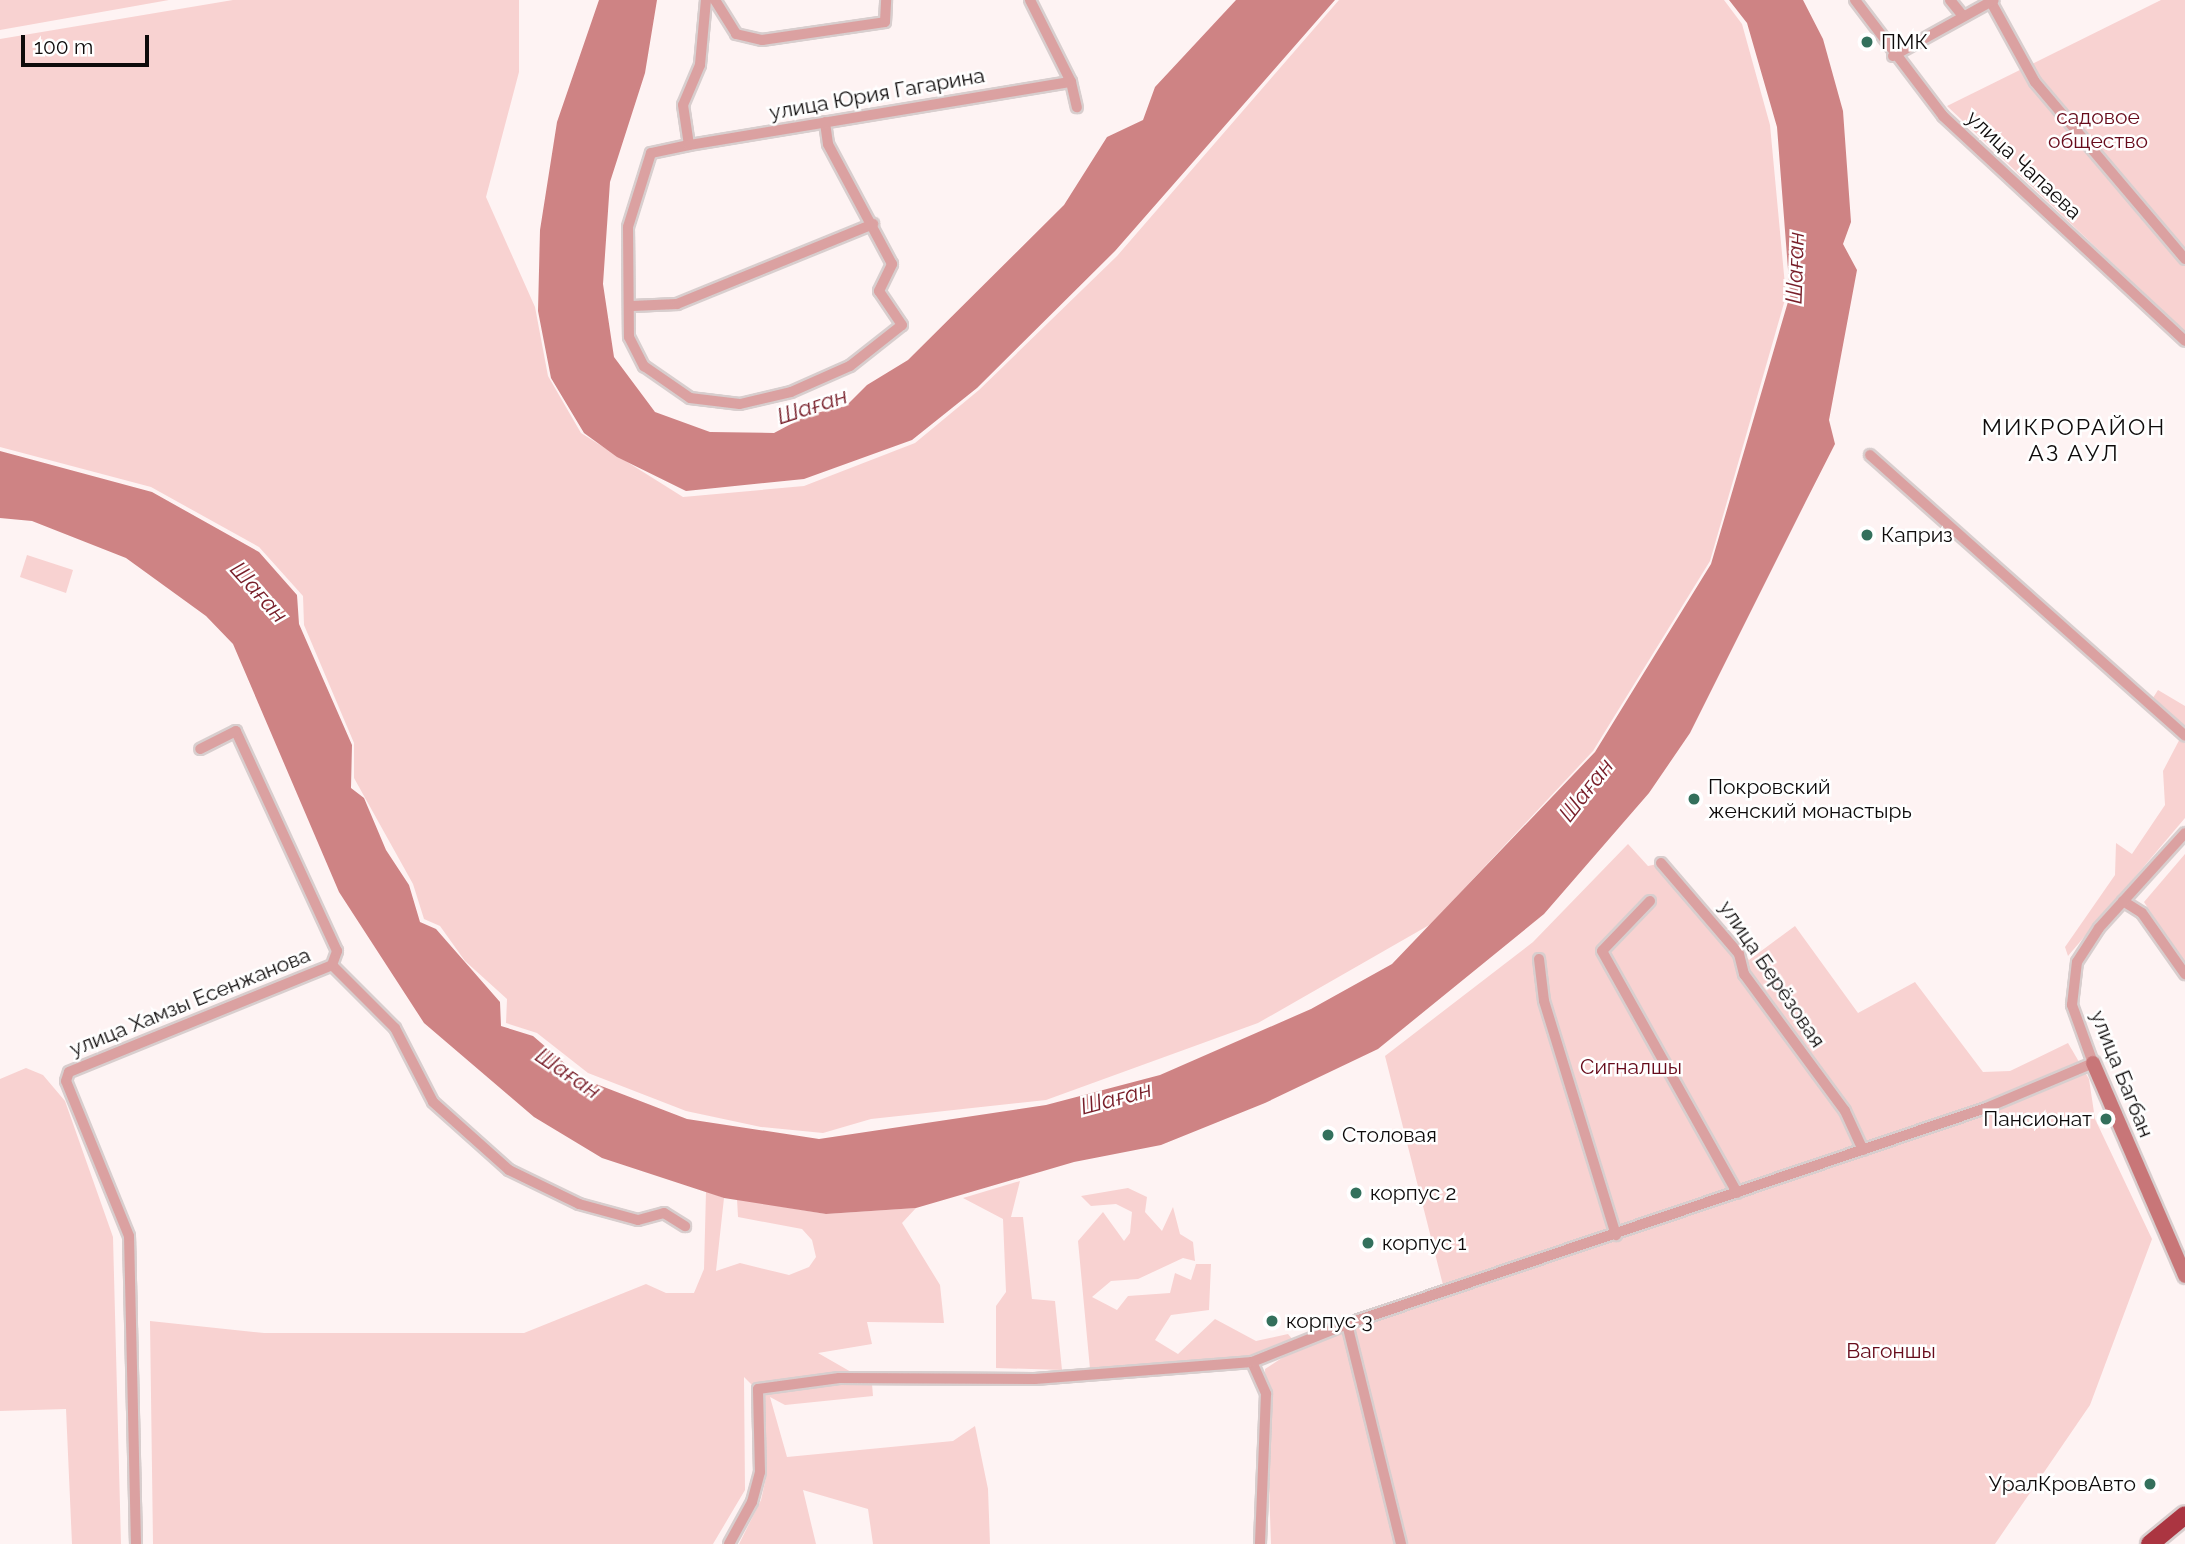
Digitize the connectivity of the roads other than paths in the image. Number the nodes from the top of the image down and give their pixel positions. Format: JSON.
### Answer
{"nodes":[{"id":1,"x":706,"y":0,"type":"edge"},
{"id":2,"x":715,"y":0,"type":"edge"},
{"id":3,"x":886,"y":0,"type":"edge"},
{"id":4,"x":1030,"y":0,"type":"edge"},
{"id":5,"x":1855,"y":0,"type":"edge"},
{"id":6,"x":1950,"y":0,"type":"edge"},
{"id":7,"x":1992,"y":1,"type":"edge"},
{"id":8,"x":1962,"y":15,"type":"junction"},
{"id":9,"x":1893,"y":56,"type":"junction"},
{"id":10,"x":1071,"y":82,"type":"junction"},
{"id":11,"x":1077,"y":107,"type":"dead end"},
{"id":12,"x":825,"y":122,"type":"junction"},
{"id":13,"x":689,"y":145,"type":"junction"},
{"id":14,"x":873,"y":224,"type":"junction"},
{"id":15,"x":2185,"y":259,"type":"edge"},
{"id":16,"x":632,"y":306,"type":"junction"},
{"id":17,"x":2185,"y":341,"type":"edge"},
{"id":18,"x":1870,"y":455,"type":"dead end"},
{"id":19,"x":2185,"y":736,"type":"edge"},
{"id":20,"x":200,"y":749,"type":"dead end"},
{"id":21,"x":2185,"y":833,"type":"edge"},
{"id":22,"x":1661,"y":863,"type":"dead end"},
{"id":23,"x":1650,"y":901,"type":"dead end"},
{"id":24,"x":2123,"y":901,"type":"junction"},
{"id":25,"x":1539,"y":959,"type":"dead end"},
{"id":26,"x":332,"y":965,"type":"junction"},
{"id":27,"x":2185,"y":974,"type":"edge"},
{"id":28,"x":2093,"y":1063,"type":"junction"},
{"id":29,"x":1863,"y":1150,"type":"junction"},
{"id":30,"x":1737,"y":1193,"type":"junction"},
{"id":31,"x":685,"y":1226,"type":"dead end"},
{"id":32,"x":1616,"y":1236,"type":"junction"},
{"id":33,"x":2185,"y":1276,"type":"edge"},
{"id":34,"x":1347,"y":1324,"type":"junction"},
{"id":35,"x":1252,"y":1362,"type":"junction"},
{"id":36,"x":2185,"y":1516,"type":"edge"},
{"id":37,"x":2185,"y":1532,"type":"edge"},
{"id":38,"x":136,"y":1544,"type":"edge"},
{"id":39,"x":729,"y":1544,"type":"edge"},
{"id":40,"x":1260,"y":1544,"type":"edge"},
{"id":41,"x":1401,"y":1544,"type":"edge"},
{"id":42,"x":2150,"y":1544,"type":"edge"},
{"id":43,"x":2169,"y":1544,"type":"edge"}],
"edges":[{"from":1,"to":13,"type":"street"},
{"from":2,"to":3,"type":"street"},
{"from":4,"to":10,"type":"street"},
{"from":5,"to":9,"type":"street","name":"улица Чапаева"},
{"from":6,"to":8,"type":"street"},
{"from":7,"to":8,"type":"street"},
{"from":7,"to":15,"type":"street"},
{"from":8,"to":9,"type":"street"},
{"from":9,"to":17,"type":"street","name":"улица Чапаева"},
{"from":10,"to":11,"type":"street"},
{"from":10,"to":12,"type":"street","name":"улица Юрия Гагарина"},
{"from":12,"to":13,"type":"street","name":"улица Юрия Гагарина"},
{"from":12,"to":14,"type":"street"},
{"from":13,"to":16,"type":"street","name":"улица Юрия Гагарина"},
{"from":14,"to":16,"type":"street"},
{"from":14,"to":16,"type":"street"},
{"from":18,"to":19,"type":"street"},
{"from":20,"to":26,"type":"street","name":"улица Хамзы Есенжанова"},
{"from":21,"to":24,"type":"street","name":"улица Багбан"},
{"from":22,"to":29,"type":"street","name":"улица Берёзовая"},
{"from":23,"to":30,"type":"street"},
{"from":24,"to":27,"type":"street"},
{"from":24,"to":28,"type":"street","name":"улица Багбан"},
{"from":25,"to":32,"type":"street"},
{"from":26,"to":31,"type":"street"},
{"from":26,"to":38,"type":"street","name":"улица Хамзы Есенжанова"},
{"from":28,"to":29,"type":"street"},
{"from":28,"to":33,"type":"street","name":"улица Багбан"},
{"from":29,"to":30,"type":"street"},
{"from":30,"to":32,"type":"street"},
{"from":32,"to":34,"type":"street"},
{"from":34,"to":35,"type":"street"},
{"from":34,"to":41,"type":"street"},
{"from":35,"to":39,"type":"street"},
{"from":35,"to":40,"type":"street"},
{"from":36,"to":42,"type":"highway"},
{"from":37,"to":43,"type":"highway"}]}
